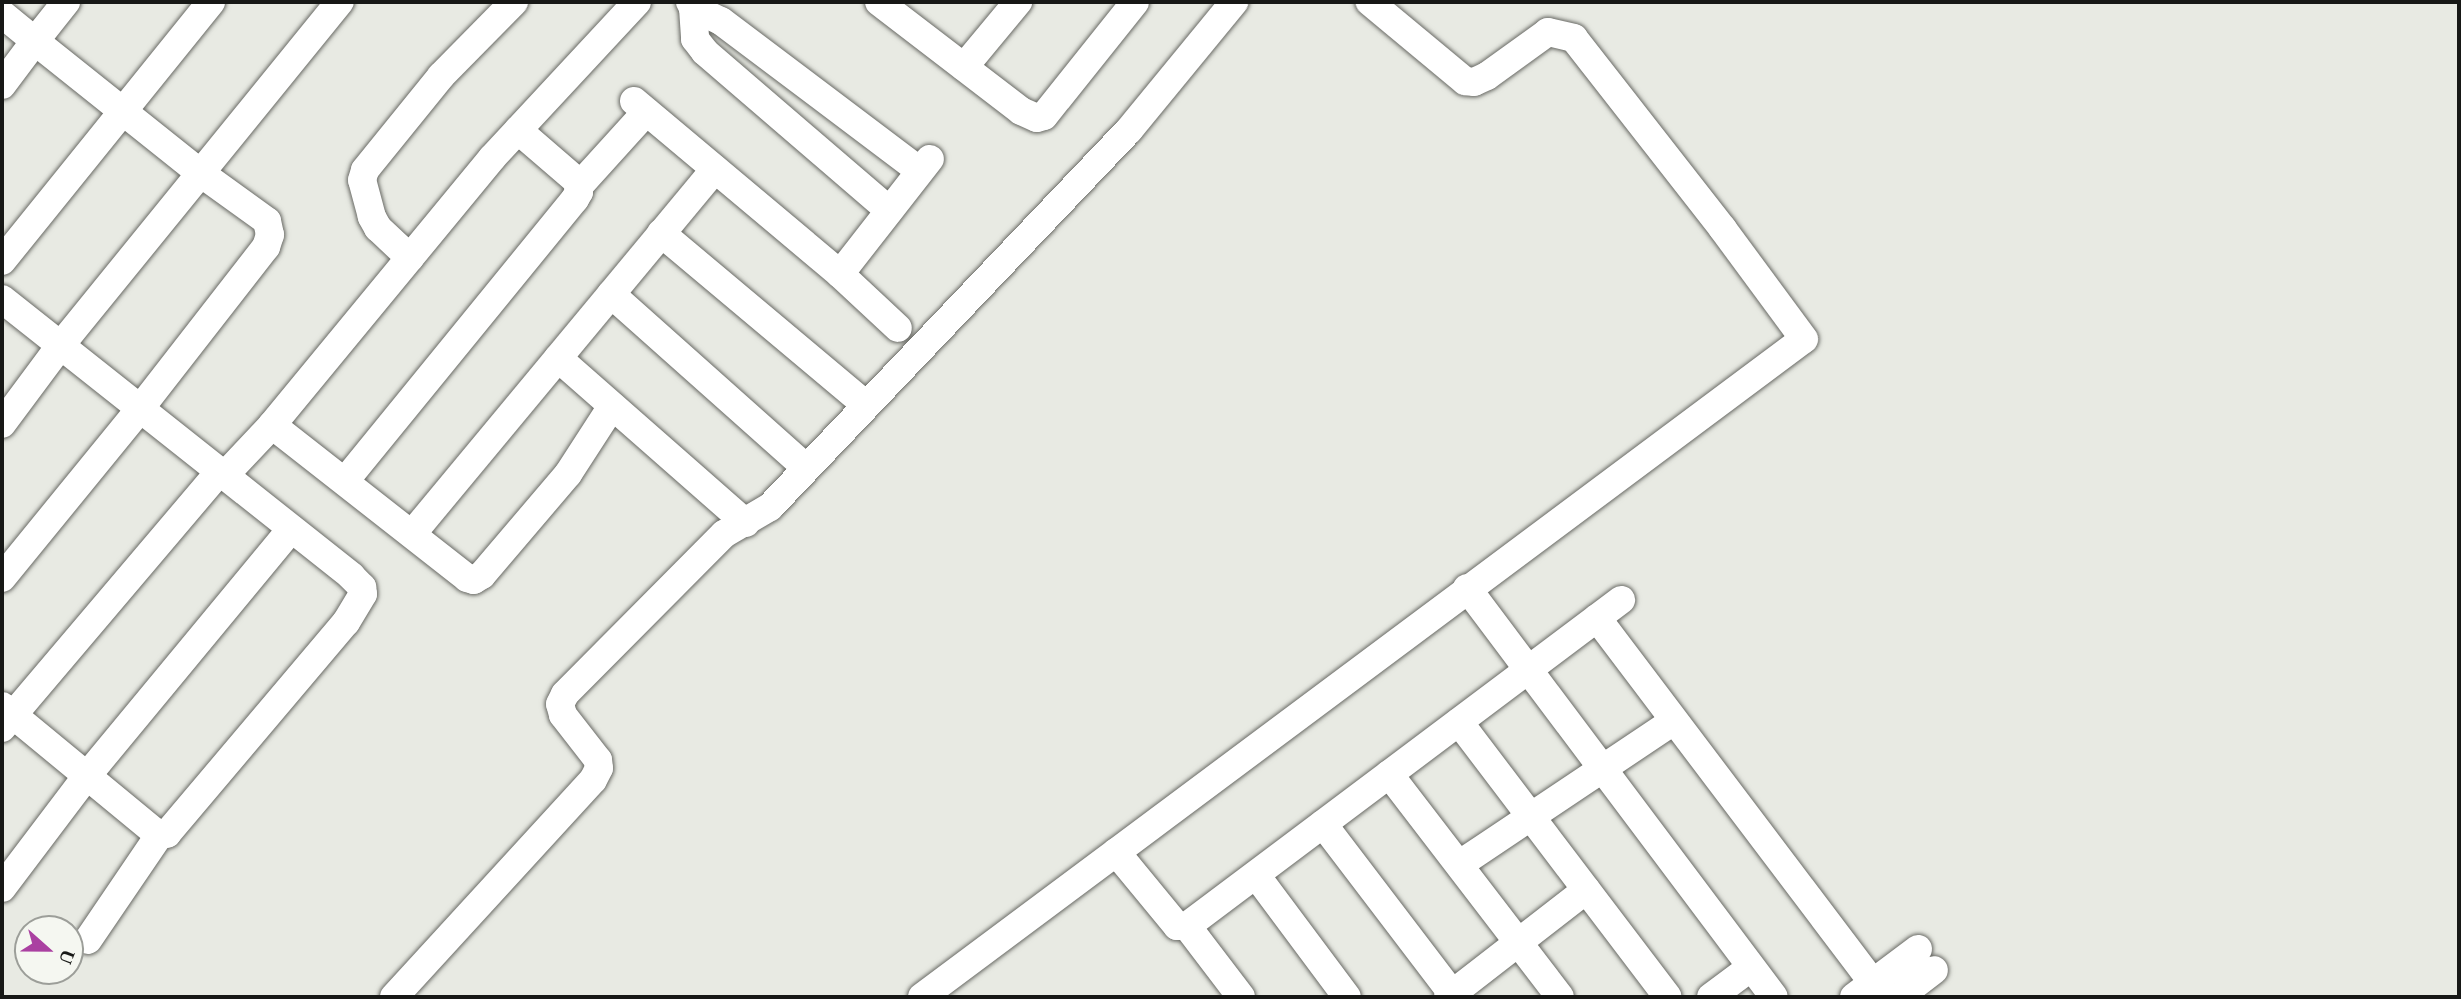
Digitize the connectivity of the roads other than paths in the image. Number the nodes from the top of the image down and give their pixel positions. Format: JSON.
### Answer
{"nodes":[{"id":1,"x":66,"y":2,"type":"edge"},
{"id":2,"x":211,"y":2,"type":"edge"},
{"id":3,"x":340,"y":2,"type":"edge"},
{"id":4,"x":514,"y":2,"type":"edge"},
{"id":5,"x":636,"y":2,"type":"edge"},
{"id":6,"x":1018,"y":2,"type":"edge"},
{"id":7,"x":1135,"y":2,"type":"edge"},
{"id":8,"x":1234,"y":2,"type":"edge"},
{"id":9,"x":1370,"y":2,"type":"edge"},
{"id":10,"x":692,"y":5,"type":"edge"},
{"id":11,"x":890,"y":5,"type":"edge"},
{"id":12,"x":2,"y":14,"type":"edge"},
{"id":13,"x":35,"y":41,"type":"junction"},
{"id":14,"x":964,"y":67,"type":"junction"},
{"id":15,"x":2,"y":85,"type":"edge"},
{"id":16,"x":125,"y":112,"type":"junction"},
{"id":17,"x":518,"y":130,"type":"junction"},
{"id":18,"x":715,"y":169,"type":"junction"},
{"id":19,"x":200,"y":172,"type":"junction"},
{"id":20,"x":579,"y":186,"type":"junction"},
{"id":21,"x":890,"y":210,"type":"junction"},
{"id":22,"x":661,"y":233,"type":"junction"},
{"id":23,"x":410,"y":258,"type":"junction"},
{"id":24,"x":2,"y":261,"type":"edge"},
{"id":25,"x":840,"y":274,"type":"junction"},
{"id":26,"x":611,"y":293,"type":"junction"},
{"id":27,"x":2,"y":299,"type":"edge"},
{"id":28,"x":898,"y":328,"type":"dead end"},
{"id":29,"x":60,"y":346,"type":"junction"},
{"id":30,"x":558,"y":358,"type":"junction"},
{"id":31,"x":866,"y":405,"type":"junction"},
{"id":32,"x":612,"y":406,"type":"junction"},
{"id":33,"x":139,"y":410,"type":"junction"},
{"id":34,"x":2,"y":424,"type":"edge"},
{"id":35,"x":272,"y":425,"type":"junction"},
{"id":36,"x":806,"y":468,"type":"junction"},
{"id":37,"x":221,"y":474,"type":"junction"},
{"id":38,"x":345,"y":481,"type":"junction"},
{"id":39,"x":746,"y":523,"type":"junction"},
{"id":40,"x":291,"y":529,"type":"junction"},
{"id":41,"x":412,"y":534,"type":"junction"},
{"id":42,"x":2,"y":578,"type":"edge"},
{"id":43,"x":1467,"y":588,"type":"junction"},
{"id":44,"x":1622,"y":600,"type":"dead end"},
{"id":45,"x":1597,"y":618,"type":"junction"},
{"id":46,"x":1528,"y":670,"type":"junction"},
{"id":47,"x":5,"y":717,"type":"edge"},
{"id":48,"x":1674,"y":720,"type":"junction"},
{"id":49,"x":1459,"y":722,"type":"junction"},
{"id":50,"x":1602,"y":769,"type":"junction"},
{"id":51,"x":1390,"y":774,"type":"junction"},
{"id":52,"x":86,"y":777,"type":"junction"},
{"id":53,"x":1531,"y":817,"type":"junction"},
{"id":54,"x":1323,"y":824,"type":"junction"},
{"id":55,"x":160,"y":834,"type":"junction"},
{"id":56,"x":1116,"y":852,"type":"junction"},
{"id":57,"x":1460,"y":864,"type":"junction"},
{"id":58,"x":1256,"y":875,"type":"junction"},
{"id":59,"x":2,"y":888,"type":"edge"},
{"id":60,"x":1586,"y":890,"type":"junction"},
{"id":61,"x":1187,"y":926,"type":"junction"},
{"id":62,"x":88,"y":940,"type":"dead end"},
{"id":63,"x":1518,"y":943,"type":"junction"},
{"id":64,"x":1750,"y":968,"type":"junction"},
{"id":65,"x":1870,"y":993,"type":"edge"},
{"id":66,"x":1452,"y":996,"type":"edge"},
{"id":67,"x":394,"y":997,"type":"edge"},
{"id":68,"x":922,"y":997,"type":"edge"},
{"id":69,"x":1241,"y":997,"type":"edge"},
{"id":70,"x":1347,"y":997,"type":"edge"},
{"id":71,"x":1560,"y":997,"type":"edge"},
{"id":72,"x":1668,"y":997,"type":"edge"},
{"id":73,"x":1711,"y":997,"type":"edge"},
{"id":74,"x":1774,"y":997,"type":"edge"},
{"id":75,"x":1899,"y":997,"type":"edge"}],
"edges":[{"from":1,"to":13,"type":"street"},
{"from":2,"to":16,"type":"street"},
{"from":3,"to":19,"type":"street"},
{"from":4,"to":23,"type":"street"},
{"from":5,"to":17,"type":"street"},
{"from":6,"to":14,"type":"street"},
{"from":7,"to":14,"type":"street"},
{"from":8,"to":31,"type":"street"},
{"from":9,"to":43,"type":"street"},
{"from":10,"to":21,"type":"street"},
{"from":10,"to":21,"type":"street"},
{"from":11,"to":14,"type":"street"},
{"from":12,"to":13,"type":"street"},
{"from":13,"to":15,"type":"street"},
{"from":13,"to":16,"type":"street"},
{"from":16,"to":19,"type":"street"},
{"from":16,"to":24,"type":"street"},
{"from":17,"to":20,"type":"street"},
{"from":17,"to":23,"type":"street"},
{"from":18,"to":20,"type":"street"},
{"from":18,"to":22,"type":"street"},
{"from":18,"to":25,"type":"street"},
{"from":19,"to":29,"type":"street"},
{"from":19,"to":33,"type":"street"},
{"from":20,"to":38,"type":"street"},
{"from":21,"to":25,"type":"street"},
{"from":22,"to":26,"type":"street"},
{"from":22,"to":31,"type":"street"},
{"from":23,"to":35,"type":"street"},
{"from":25,"to":28,"type":"street"},
{"from":26,"to":30,"type":"street"},
{"from":26,"to":36,"type":"street"},
{"from":27,"to":29,"type":"street"},
{"from":29,"to":33,"type":"street"},
{"from":29,"to":34,"type":"street"},
{"from":30,"to":32,"type":"street"},
{"from":30,"to":41,"type":"street"},
{"from":31,"to":36,"type":"street"},
{"from":32,"to":39,"type":"street"},
{"from":32,"to":41,"type":"street"},
{"from":33,"to":37,"type":"street"},
{"from":33,"to":42,"type":"street"},
{"from":35,"to":37,"type":"street"},
{"from":35,"to":38,"type":"street"},
{"from":36,"to":39,"type":"street"},
{"from":37,"to":40,"type":"street"},
{"from":37,"to":47,"type":"street"},
{"from":38,"to":41,"type":"street"},
{"from":39,"to":67,"type":"street"},
{"from":40,"to":52,"type":"street"},
{"from":40,"to":55,"type":"street"},
{"from":43,"to":46,"type":"street"},
{"from":43,"to":56,"type":"street"},
{"from":44,"to":45,"type":"street"},
{"from":45,"to":46,"type":"street"},
{"from":45,"to":48,"type":"street"},
{"from":46,"to":49,"type":"street"},
{"from":46,"to":50,"type":"street"},
{"from":47,"to":52,"type":"street"},
{"from":48,"to":50,"type":"street"},
{"from":48,"to":65,"type":"street"},
{"from":49,"to":51,"type":"street"},
{"from":49,"to":53,"type":"street"},
{"from":50,"to":53,"type":"street"},
{"from":50,"to":64,"type":"street"},
{"from":51,"to":54,"type":"street"},
{"from":51,"to":57,"type":"street"},
{"from":52,"to":55,"type":"street"},
{"from":52,"to":59,"type":"street"},
{"from":53,"to":57,"type":"street"},
{"from":53,"to":60,"type":"street"},
{"from":54,"to":58,"type":"street"},
{"from":54,"to":66,"type":"street"},
{"from":55,"to":62,"type":"street"},
{"from":56,"to":61,"type":"street"},
{"from":56,"to":68,"type":"street"},
{"from":57,"to":63,"type":"street"},
{"from":58,"to":61,"type":"street"},
{"from":58,"to":70,"type":"street"},
{"from":60,"to":63,"type":"street"},
{"from":60,"to":72,"type":"street"},
{"from":61,"to":69,"type":"street"},
{"from":63,"to":66,"type":"street"},
{"from":63,"to":71,"type":"street"},
{"from":64,"to":73,"type":"street"},
{"from":64,"to":74,"type":"street"},
{"from":65,"to":75,"type":"street"}]}
